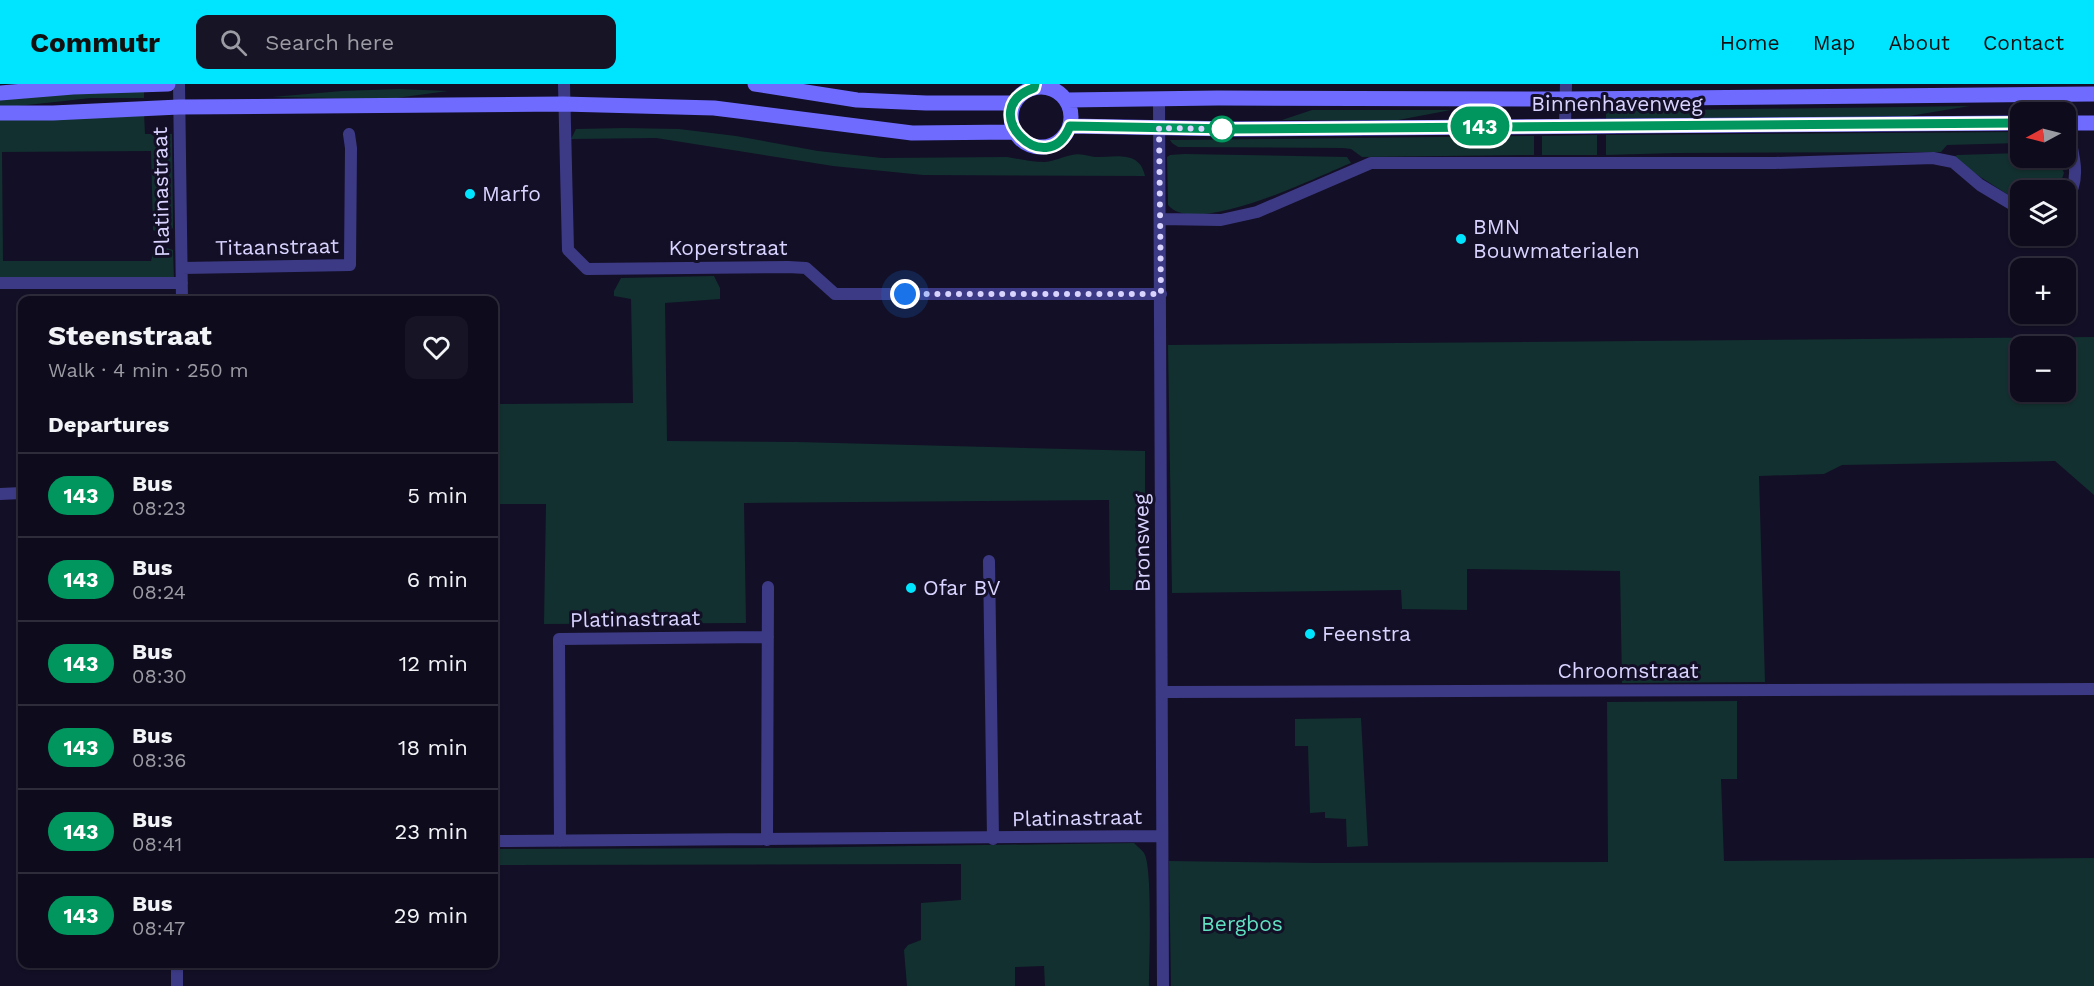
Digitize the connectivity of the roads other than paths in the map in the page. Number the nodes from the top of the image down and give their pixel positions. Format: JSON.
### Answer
{"nodes":[{"id":1,"x":168,"y":84,"type":"edge"},
{"id":2,"x":179,"y":84,"type":"edge"},
{"id":3,"x":564,"y":84,"type":"edge"},
{"id":4,"x":755,"y":84,"type":"edge"},
{"id":5,"x":1035,"y":86,"type":"edge"},
{"id":6,"x":1052,"y":87,"type":"edge"},
{"id":7,"x":2066,"y":89,"type":"edge"},
{"id":8,"x":1567,"y":92,"type":"edge"},
{"id":9,"x":0,"y":93,"type":"edge"},
{"id":10,"x":2094,"y":94,"type":"edge"},
{"id":11,"x":1159,"y":99,"type":"junction"},
{"id":12,"x":1067,"y":100,"type":"junction"},
{"id":13,"x":1014,"y":103,"type":"junction"},
{"id":14,"x":563,"y":104,"type":"junction"},
{"id":15,"x":179,"y":107,"type":"junction"},
{"id":16,"x":0,"y":113,"type":"edge"},
{"id":17,"x":2010,"y":123,"type":"edge"},
{"id":18,"x":2076,"y":123,"type":"edge"},
{"id":19,"x":2094,"y":123,"type":"edge"},
{"id":20,"x":1565,"y":125,"type":"junction"},
{"id":21,"x":1070,"y":126,"type":"junction"},
{"id":22,"x":1159,"y":128,"type":"junction"},
{"id":23,"x":1015,"y":132,"type":"junction"},
{"id":24,"x":349,"y":134,"type":"dead end"},
{"id":25,"x":2010,"y":202,"type":"edge"},
{"id":26,"x":1161,"y":219,"type":"junction"},
{"id":27,"x":182,"y":268,"type":"junction"},
{"id":28,"x":182,"y":283,"type":"junction"},
{"id":29,"x":0,"y":284,"type":"edge"},
{"id":30,"x":1161,"y":294,"type":"junction"},
{"id":31,"x":182,"y":296,"type":"edge"},
{"id":32,"x":18,"y":493,"type":"edge"},
{"id":33,"x":0,"y":494,"type":"edge"},
{"id":34,"x":990,"y":561,"type":"dead end"},
{"id":35,"x":768,"y":587,"type":"dead end"},
{"id":36,"x":768,"y":637,"type":"junction"},
{"id":37,"x":2094,"y":690,"type":"edge"},
{"id":38,"x":1162,"y":692,"type":"junction"},
{"id":39,"x":1162,"y":836,"type":"junction"},
{"id":40,"x":993,"y":839,"type":"junction"},
{"id":41,"x":560,"y":840,"type":"junction"},
{"id":42,"x":767,"y":840,"type":"junction"},
{"id":43,"x":498,"y":841,"type":"edge"},
{"id":44,"x":177,"y":968,"type":"edge"},
{"id":45,"x":177,"y":986,"type":"edge"},
{"id":46,"x":1163,"y":986,"type":"edge"}],
"edges":[{"from":1,"to":9,"type":"main road"},
{"from":2,"to":15,"type":"street","name":"Platinastraat"},
{"from":3,"to":14,"type":"street","name":"Koperstraat"},
{"from":4,"to":13,"type":"main road"},
{"from":5,"to":6,"type":"main road"},
{"from":5,"to":13,"type":"main road"},
{"from":6,"to":12,"type":"main road"},
{"from":7,"to":8,"type":"main road","name":"Binnenhavenweg"},
{"from":7,"to":10,"type":"main road","name":"Binnenhavenweg"},
{"from":8,"to":11,"type":"main road","name":"Binnenhavenweg"},
{"from":8,"to":20,"type":"street"},
{"from":11,"to":12,"type":"main road","name":"Binnenhavenweg"},
{"from":11,"to":22,"type":"street","name":"Bronsweg"},
{"from":12,"to":21,"type":"main road"},
{"from":13,"to":23,"type":"main road"},
{"from":14,"to":15,"type":"main road"},
{"from":14,"to":23,"type":"main road"},
{"from":14,"to":30,"type":"street","name":"Koperstraat"},
{"from":15,"to":16,"type":"main road"},
{"from":15,"to":27,"type":"street","name":"Platinastraat"},
{"from":17,"to":20,"type":"main road","name":"Binnenhavenweg"},
{"from":18,"to":19,"type":"main road"},
{"from":20,"to":22,"type":"main road","name":"Binnenhavenweg"},
{"from":21,"to":22,"type":"main road","name":"Binnenhavenweg"},
{"from":21,"to":23,"type":"main road"},
{"from":22,"to":26,"type":"street","name":"Bronsweg"},
{"from":24,"to":27,"type":"street","name":"Titaanstraat"},
{"from":25,"to":26,"type":"street"},
{"from":26,"to":30,"type":"street","name":"Bronsweg"},
{"from":27,"to":28,"type":"street","name":"Platinastraat"},
{"from":28,"to":29,"type":"street"},
{"from":28,"to":31,"type":"street","name":"Platinastraat"},
{"from":30,"to":38,"type":"street","name":"Bronsweg"},
{"from":32,"to":33,"type":"street"},
{"from":34,"to":40,"type":"street","name":"Platinastraat"},
{"from":35,"to":36,"type":"street"},
{"from":36,"to":41,"type":"street","name":"Platinastraat"},
{"from":36,"to":42,"type":"street"},
{"from":37,"to":38,"type":"street","name":"Chroomstraat"},
{"from":38,"to":39,"type":"street","name":"Bronsweg"},
{"from":39,"to":40,"type":"street","name":"Platinastraat"},
{"from":39,"to":46,"type":"street","name":"Bronsweg"},
{"from":40,"to":42,"type":"street","name":"Platinastraat"},
{"from":41,"to":42,"type":"street","name":"Platinastraat"},
{"from":41,"to":43,"type":"street","name":"Platinastraat"},
{"from":44,"to":45,"type":"street"}]}
